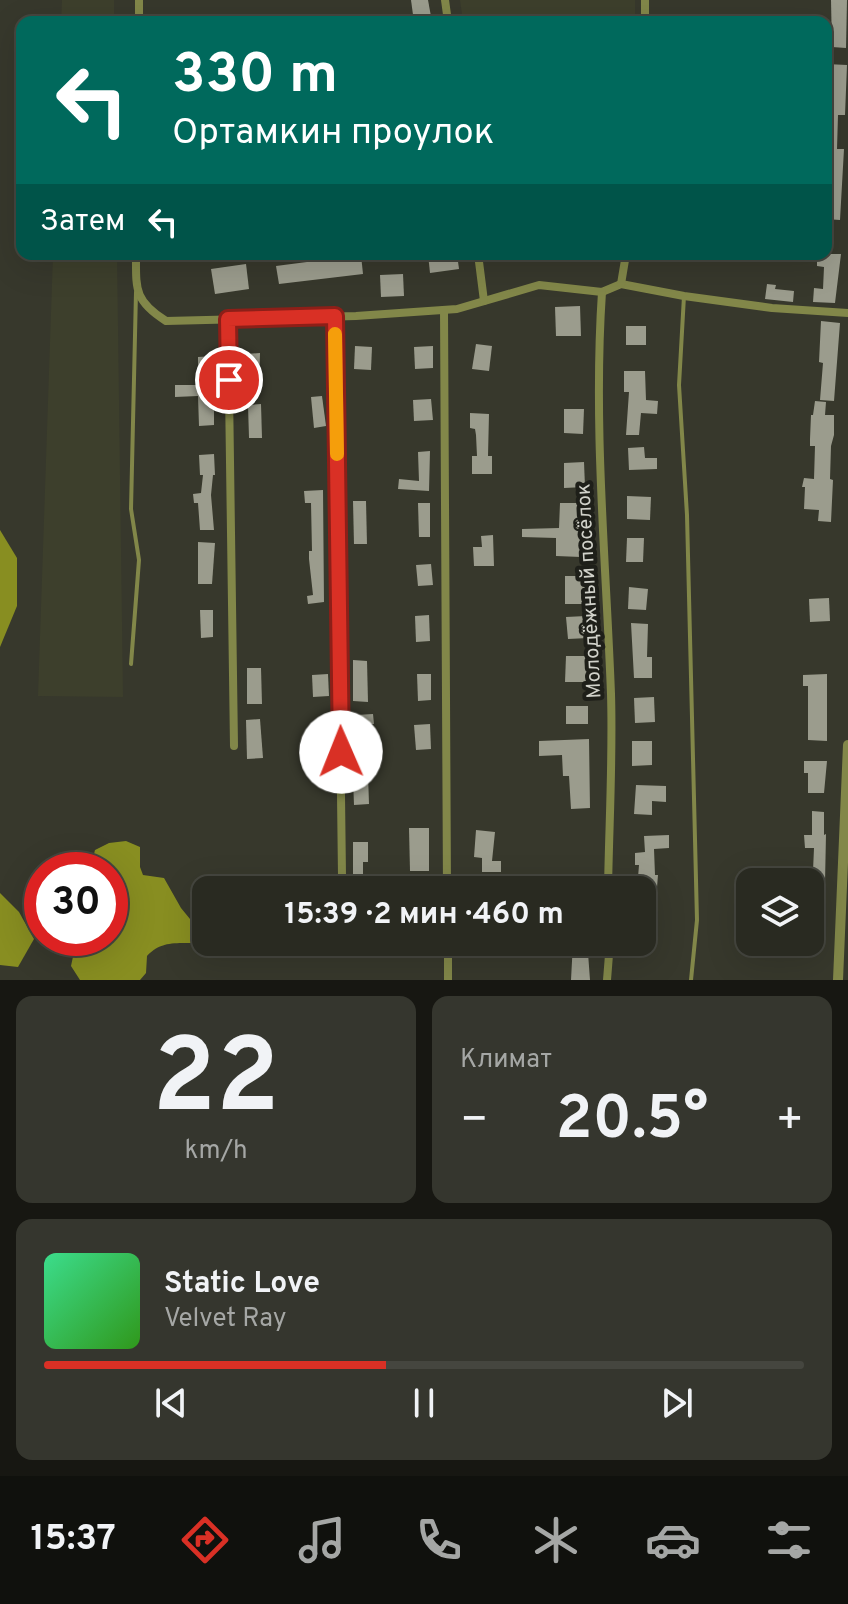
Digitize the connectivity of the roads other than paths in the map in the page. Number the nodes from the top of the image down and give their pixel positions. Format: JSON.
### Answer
{"nodes":[{"id":1,"x":136,"y":260,"type":"edge"},
{"id":2,"x":479,"y":260,"type":"edge"},
{"id":3,"x":625,"y":260,"type":"edge"},
{"id":4,"x":621,"y":284,"type":"junction"},
{"id":5,"x":136,"y":289,"type":"junction"},
{"id":6,"x":602,"y":292,"type":"junction"},
{"id":7,"x":684,"y":296,"type":"junction"},
{"id":8,"x":484,"y":301,"type":"junction"},
{"id":9,"x":444,"y":310,"type":"junction"},
{"id":10,"x":848,"y":313,"type":"edge"},
{"id":11,"x":335,"y":316,"type":"junction"},
{"id":12,"x":228,"y":319,"type":"junction"},
{"id":13,"x":131,"y":664,"type":"dead end"},
{"id":14,"x":848,"y":745,"type":"edge"},
{"id":15,"x":234,"y":746,"type":"dead end"},
{"id":16,"x":342,"y":876,"type":"dead end"},
{"id":17,"x":447,"y":876,"type":"edge"},
{"id":18,"x":608,"y":876,"type":"edge"},
{"id":19,"x":448,"y":956,"type":"edge"},
{"id":20,"x":609,"y":956,"type":"edge"},
{"id":21,"x":448,"y":980,"type":"edge"},
{"id":22,"x":607,"y":980,"type":"edge"},
{"id":23,"x":691,"y":980,"type":"edge"},
{"id":24,"x":838,"y":980,"type":"edge"}],
"edges":[{"from":1,"to":5,"type":"street"},
{"from":2,"to":8,"type":"street"},
{"from":3,"to":4,"type":"street"},
{"from":4,"to":6,"type":"street"},
{"from":4,"to":7,"type":"street"},
{"from":5,"to":12,"type":"street"},
{"from":5,"to":13,"type":"lane"},
{"from":6,"to":8,"type":"street"},
{"from":6,"to":18,"type":"street","name":"Молодёжный посёлок"},
{"from":7,"to":10,"type":"street"},
{"from":7,"to":23,"type":"lane"},
{"from":8,"to":9,"type":"street"},
{"from":9,"to":11,"type":"street"},
{"from":9,"to":17,"type":"street"},
{"from":11,"to":12,"type":"street"},
{"from":11,"to":16,"type":"street"},
{"from":12,"to":15,"type":"street"},
{"from":14,"to":24,"type":"street"},
{"from":19,"to":21,"type":"street"},
{"from":20,"to":22,"type":"street"}]}
